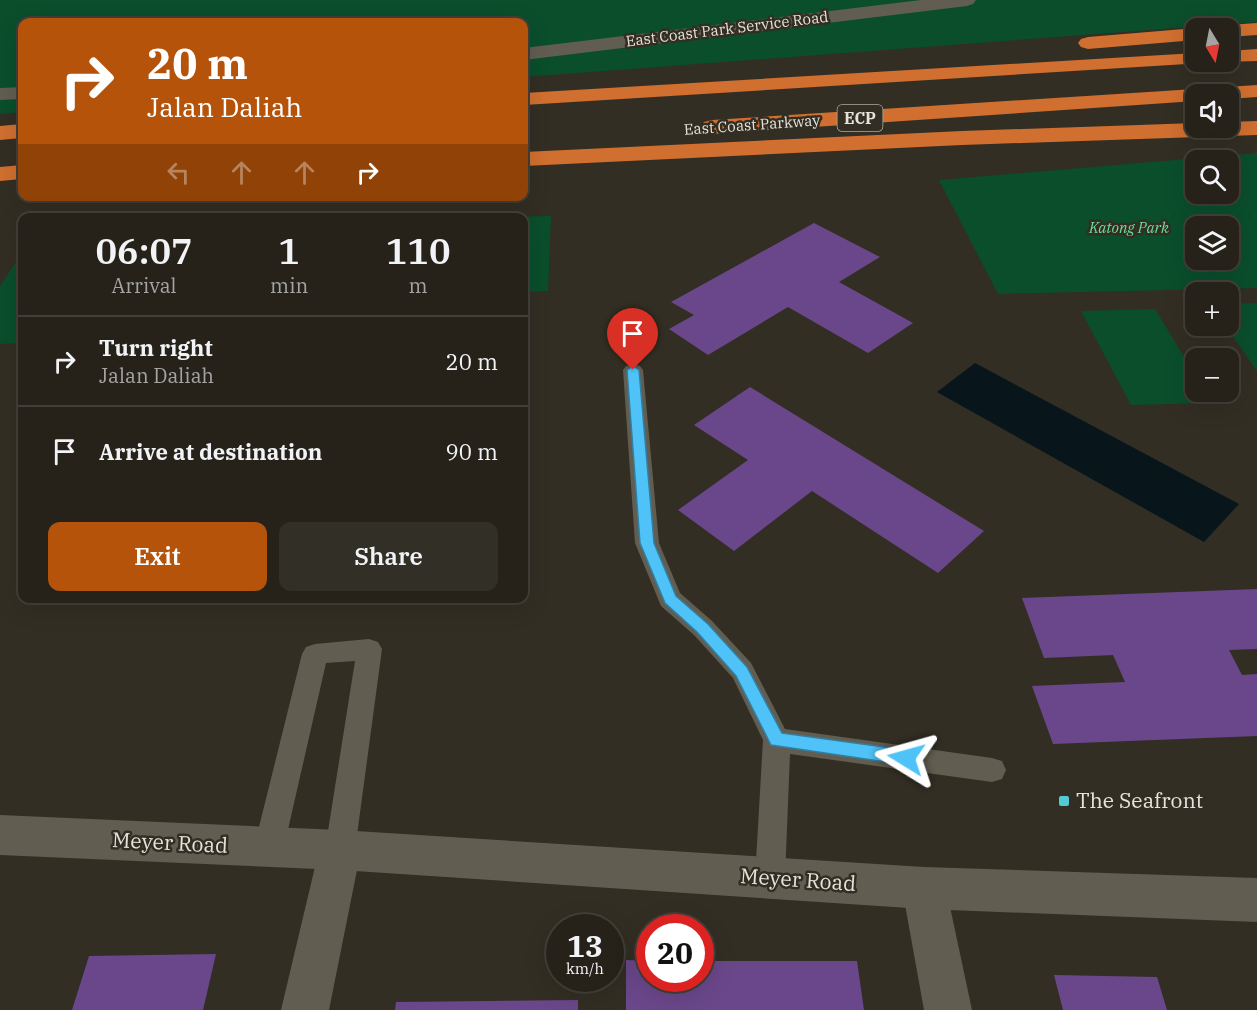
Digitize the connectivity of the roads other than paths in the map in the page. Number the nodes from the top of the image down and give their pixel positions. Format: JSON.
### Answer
{"nodes":[{"id":1,"x":967,"y":0,"type":"edge"},
{"id":2,"x":1257,"y":29,"type":"edge"},
{"id":3,"x":1239,"y":30,"type":"edge"},
{"id":4,"x":1185,"y":35,"type":"edge"},
{"id":5,"x":1072,"y":44,"type":"dead end"},
{"id":6,"x":968,"y":53,"type":"dead end"},
{"id":7,"x":528,"y":54,"type":"edge"},
{"id":8,"x":1257,"y":55,"type":"edge"},
{"id":9,"x":1239,"y":56,"type":"edge"},
{"id":10,"x":1185,"y":60,"type":"edge"},
{"id":11,"x":1257,"y":91,"type":"edge"},
{"id":12,"x":1239,"y":92,"type":"edge"},
{"id":13,"x":18,"y":93,"type":"edge"},
{"id":14,"x":600,"y":93,"type":"junction"},
{"id":15,"x":0,"y":94,"type":"edge"},
{"id":16,"x":1185,"y":96,"type":"edge"},
{"id":17,"x":528,"y":99,"type":"edge"},
{"id":18,"x":1257,"y":128,"type":"edge"},
{"id":19,"x":688,"y":129,"type":"dead end"},
{"id":20,"x":18,"y":131,"type":"edge"},
{"id":21,"x":0,"y":133,"type":"edge"},
{"id":22,"x":606,"y":134,"type":"dead end"},
{"id":23,"x":528,"y":140,"type":"edge"},
{"id":24,"x":528,"y":159,"type":"edge"},
{"id":25,"x":18,"y":172,"type":"edge"},
{"id":26,"x":0,"y":174,"type":"edge"},
{"id":27,"x":633,"y":370,"type":"dead end"},
{"id":28,"x":777,"y":740,"type":"junction"},
{"id":29,"x":992,"y":770,"type":"dead end"},
{"id":30,"x":0,"y":836,"type":"edge"},
{"id":31,"x":269,"y":847,"type":"junction"},
{"id":32,"x":340,"y":850,"type":"junction"},
{"id":33,"x":770,"y":878,"type":"junction"},
{"id":34,"x":924,"y":888,"type":"junction"},
{"id":35,"x":1257,"y":900,"type":"edge"},
{"id":36,"x":305,"y":1010,"type":"edge"},
{"id":37,"x":948,"y":1010,"type":"edge"}],
"edges":[{"from":1,"to":7,"type":"street","name":"East Coast Park Service Road"},
{"from":2,"to":3,"type":"highway"},
{"from":4,"to":5,"type":"highway"},
{"from":6,"to":14,"type":"highway"},
{"from":8,"to":9,"type":"highway"},
{"from":10,"to":14,"type":"highway","number":"ECP"},
{"from":11,"to":12,"type":"highway"},
{"from":13,"to":15,"type":"street"},
{"from":14,"to":17,"type":"highway","number":"ECP"},
{"from":16,"to":19,"type":"highway","name":"East Coast Parkway","number":"ECP"},
{"from":18,"to":24,"type":"highway"},
{"from":20,"to":21,"type":"highway"},
{"from":22,"to":23,"type":"highway"},
{"from":25,"to":26,"type":"highway"},
{"from":27,"to":28,"type":"lane"},
{"from":28,"to":29,"type":"lane"},
{"from":28,"to":33,"type":"lane"},
{"from":30,"to":31,"type":"street","name":"Meyer Road"},
{"from":31,"to":32,"type":"street","name":"Meyer Road"},
{"from":31,"to":32,"type":"lane"},
{"from":32,"to":33,"type":"street","name":"Meyer Road"},
{"from":32,"to":36,"type":"street"},
{"from":33,"to":34,"type":"street","name":"Meyer Road"},
{"from":34,"to":35,"type":"street","name":"Meyer Road"},
{"from":34,"to":37,"type":"street"}]}
